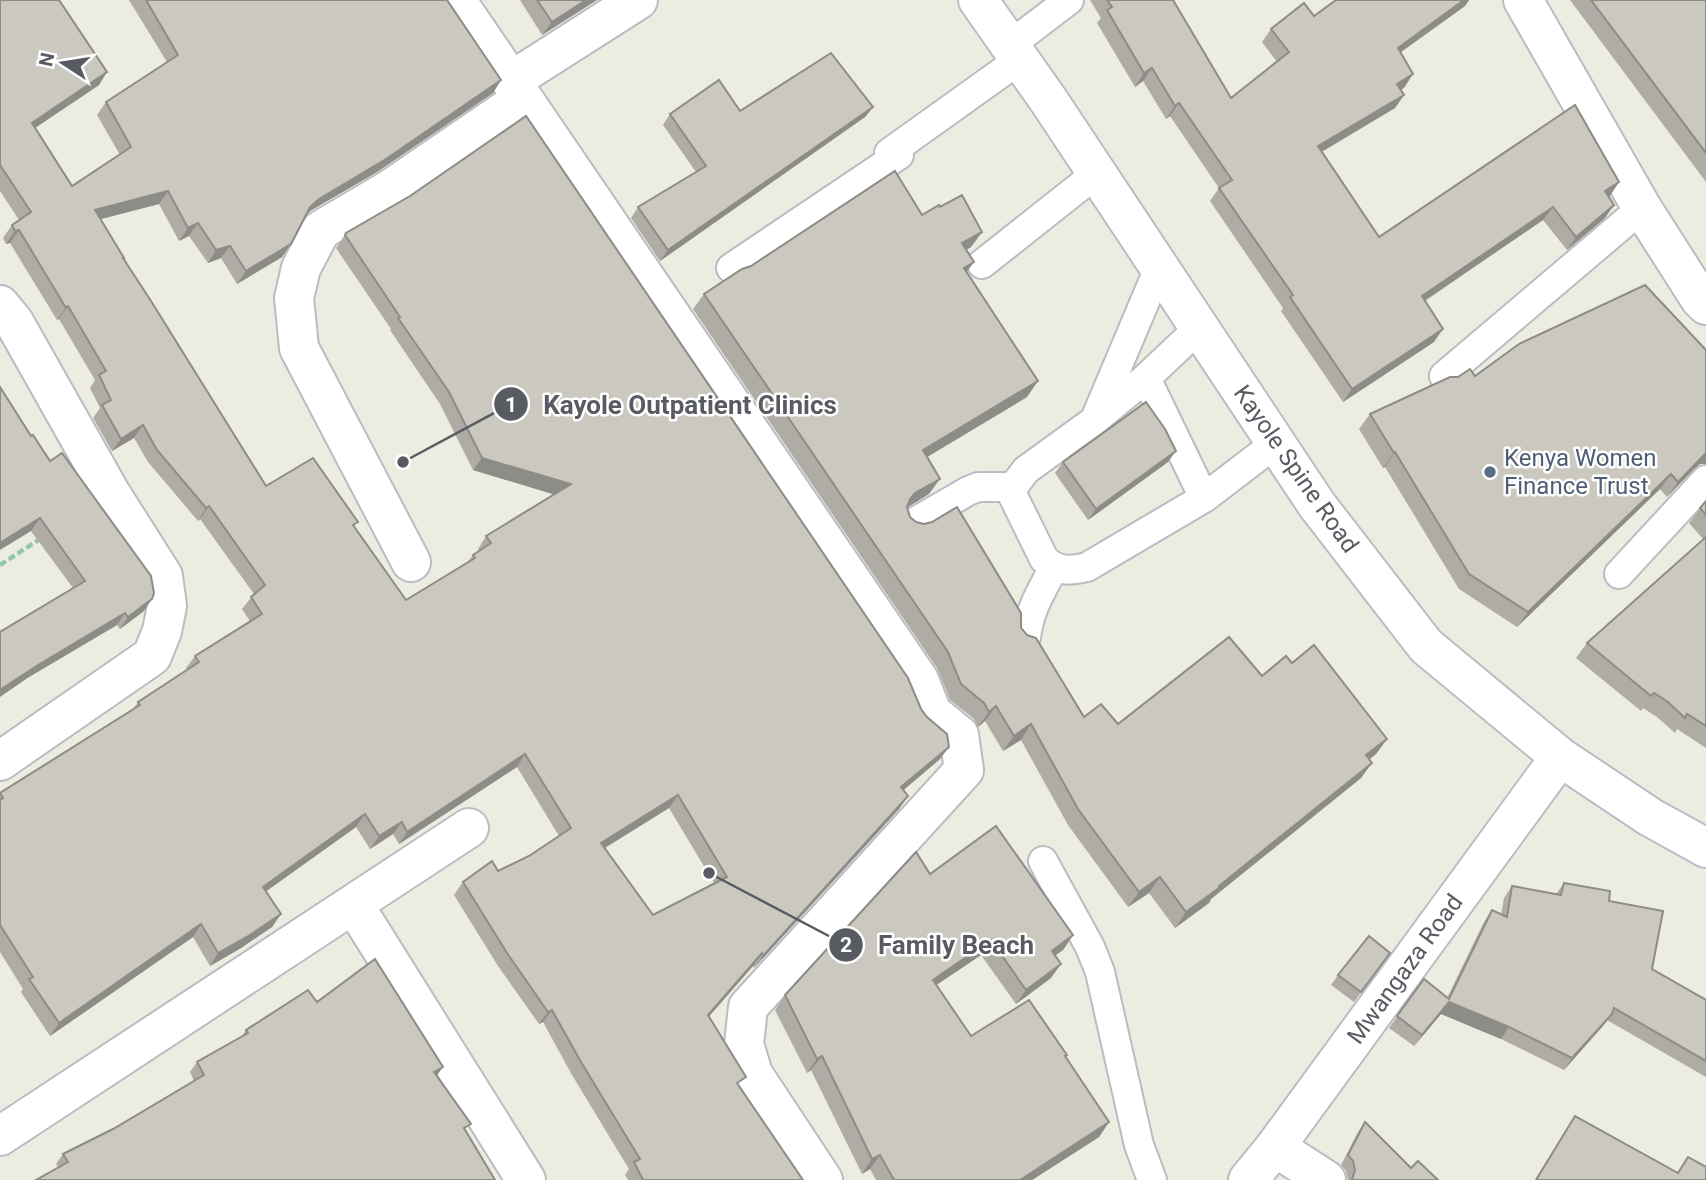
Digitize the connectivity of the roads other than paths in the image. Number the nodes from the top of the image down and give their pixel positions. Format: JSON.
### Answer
{"nodes":[{"id":1,"x":456,"y":0,"type":"edge"},
{"id":2,"x":638,"y":0,"type":"edge"},
{"id":3,"x":978,"y":0,"type":"edge"},
{"id":4,"x":1069,"y":0,"type":"edge"},
{"id":5,"x":1523,"y":0,"type":"edge"},
{"id":6,"x":1014,"y":52,"type":"junction"},
{"id":7,"x":516,"y":90,"type":"junction"},
{"id":8,"x":1097,"y":173,"type":"junction"},
{"id":9,"x":1642,"y":208,"type":"junction"},
{"id":10,"x":982,"y":264,"type":"edge"},
{"id":11,"x":731,"y":268,"type":"dead end"},
{"id":12,"x":1159,"y":268,"type":"junction"},
{"id":13,"x":1704,"y":299,"type":"edge"},
{"id":14,"x":0,"y":305,"type":"edge"},
{"id":15,"x":1199,"y":327,"type":"junction"},
{"id":16,"x":1444,"y":376,"type":"edge"},
{"id":17,"x":1146,"y":378,"type":"junction"},
{"id":18,"x":1095,"y":420,"type":"junction"},
{"id":19,"x":1276,"y":443,"type":"junction"},
{"id":20,"x":1706,"y":480,"type":"edge"},
{"id":21,"x":1013,"y":487,"type":"junction"},
{"id":22,"x":1204,"y":498,"type":"junction"},
{"id":23,"x":913,"y":523,"type":"edge"},
{"id":24,"x":411,"y":562,"type":"dead end"},
{"id":25,"x":1054,"y":567,"type":"junction"},
{"id":26,"x":1619,"y":574,"type":"dead end"},
{"id":27,"x":1026,"y":637,"type":"edge"},
{"id":28,"x":1560,"y":757,"type":"junction"},
{"id":29,"x":0,"y":761,"type":"edge"},
{"id":30,"x":469,"y":828,"type":"dead end"},
{"id":31,"x":1706,"y":848,"type":"edge"},
{"id":32,"x":1043,"y":861,"type":"dead end"},
{"id":33,"x":354,"y":905,"type":"junction"},
{"id":34,"x":0,"y":1136,"type":"edge"},
{"id":35,"x":1275,"y":1147,"type":"junction"},
{"id":36,"x":526,"y":1180,"type":"edge"},
{"id":37,"x":823,"y":1180,"type":"edge"},
{"id":38,"x":1152,"y":1180,"type":"edge"},
{"id":39,"x":1248,"y":1180,"type":"edge"},
{"id":40,"x":1326,"y":1180,"type":"edge"}],
"edges":[{"from":1,"to":7,"type":"street"},
{"from":2,"to":7,"type":"street"},
{"from":3,"to":6,"type":"street","name":"Kayole Spine Road"},
{"from":4,"to":6,"type":"lane"},
{"from":5,"to":9,"type":"street"},
{"from":6,"to":8,"type":"street","name":"Kayole Spine Road"},
{"from":6,"to":11,"type":"lane"},
{"from":7,"to":24,"type":"street"},
{"from":7,"to":37,"type":"street"},
{"from":8,"to":10,"type":"lane"},
{"from":8,"to":12,"type":"street","name":"Kayole Spine Road"},
{"from":9,"to":13,"type":"street"},
{"from":9,"to":16,"type":"lane"},
{"from":12,"to":15,"type":"street","name":"Kayole Spine Road"},
{"from":12,"to":18,"type":"lane"},
{"from":14,"to":29,"type":"street"},
{"from":15,"to":17,"type":"lane"},
{"from":15,"to":19,"type":"street","name":"Kayole Spine Road"},
{"from":17,"to":18,"type":"lane"},
{"from":17,"to":22,"type":"lane"},
{"from":18,"to":21,"type":"lane"},
{"from":19,"to":22,"type":"lane"},
{"from":19,"to":28,"type":"street","name":"Kayole Spine Road"},
{"from":20,"to":26,"type":"lane"},
{"from":21,"to":23,"type":"lane"},
{"from":21,"to":25,"type":"lane"},
{"from":22,"to":25,"type":"lane"},
{"from":25,"to":27,"type":"lane"},
{"from":28,"to":31,"type":"street","name":"Kayole Spine Road"},
{"from":28,"to":35,"type":"street","name":"Mwangaza Road"},
{"from":30,"to":33,"type":"street"},
{"from":32,"to":38,"type":"lane"},
{"from":33,"to":34,"type":"street"},
{"from":33,"to":36,"type":"street"},
{"from":35,"to":39,"type":"street","name":"Mwangaza Road"},
{"from":35,"to":40,"type":"street"}]}
